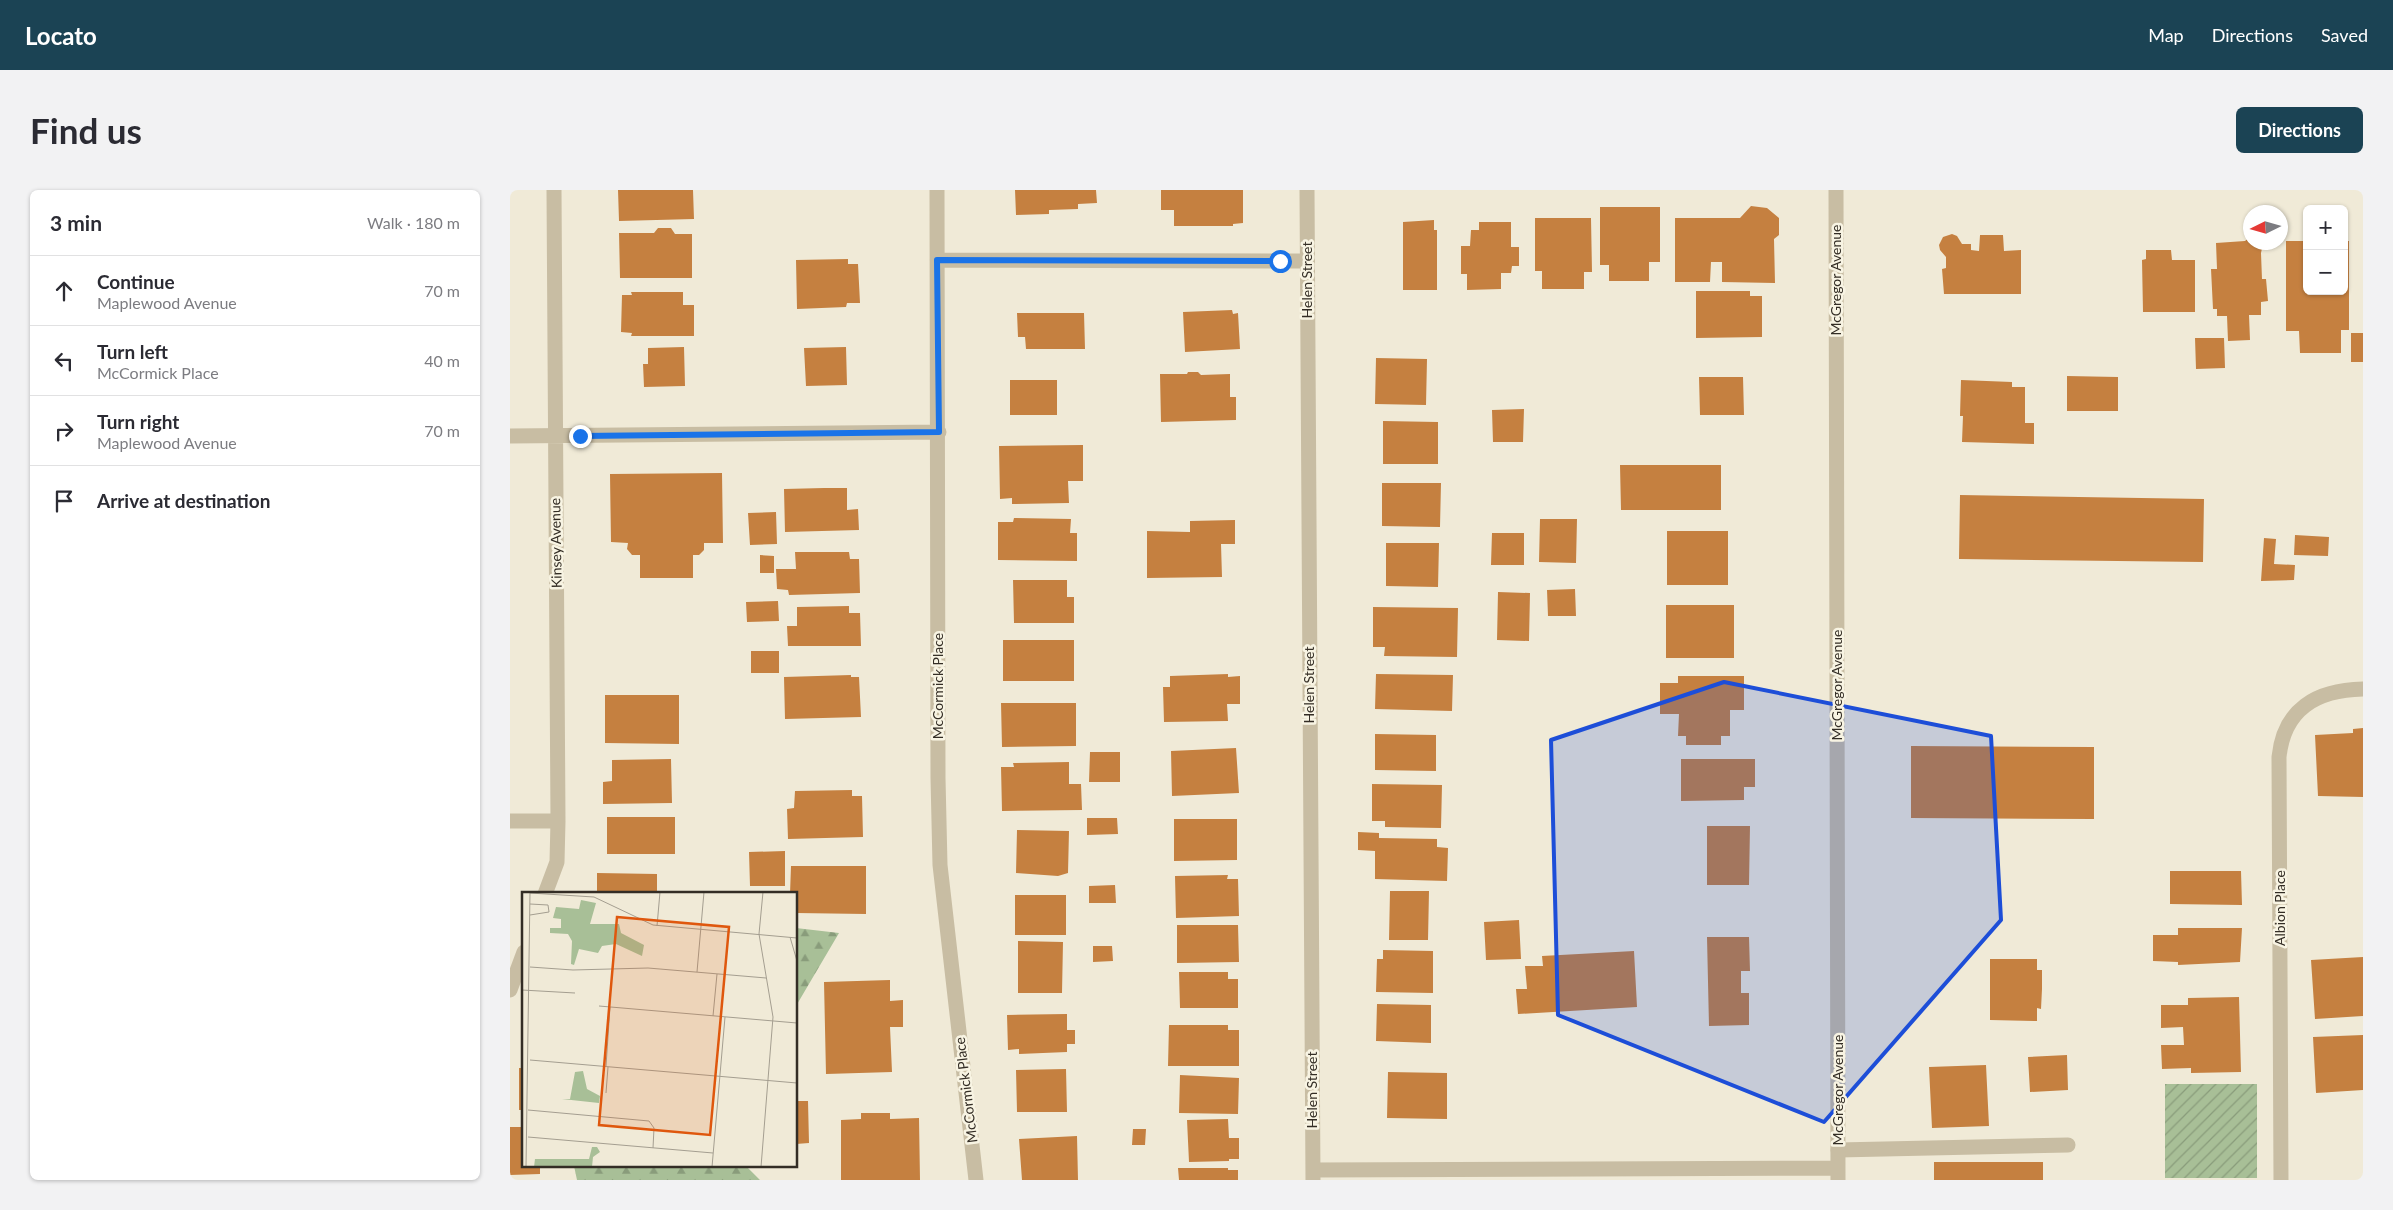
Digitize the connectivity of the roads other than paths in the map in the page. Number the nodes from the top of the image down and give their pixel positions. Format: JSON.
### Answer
{"nodes":[{"id":1,"x":554,"y":190,"type":"edge"},
{"id":2,"x":937,"y":190,"type":"edge"},
{"id":3,"x":1307,"y":190,"type":"edge"},
{"id":4,"x":1836,"y":190,"type":"edge"},
{"id":5,"x":937,"y":260,"type":"junction"},
{"id":6,"x":1306,"y":261,"type":"junction"},
{"id":7,"x":939,"y":432,"type":"junction"},
{"id":8,"x":510,"y":436,"type":"edge"},
{"id":9,"x":554,"y":436,"type":"junction"},
{"id":10,"x":2363,"y":689,"type":"edge"},
{"id":11,"x":510,"y":821,"type":"edge"},
{"id":12,"x":558,"y":821,"type":"junction"},
{"id":13,"x":546,"y":892,"type":"edge"},
{"id":14,"x":522,"y":957,"type":"edge"},
{"id":15,"x":510,"y":990,"type":"edge"},
{"id":16,"x":2068,"y":1145,"type":"dead end"},
{"id":17,"x":1838,"y":1150,"type":"junction"},
{"id":18,"x":1838,"y":1174,"type":"edge"},
{"id":19,"x":1313,"y":1175,"type":"edge"},
{"id":20,"x":976,"y":1180,"type":"edge"},
{"id":21,"x":2281,"y":1180,"type":"edge"}],
"edges":[{"from":1,"to":9,"type":"street","name":"Kinsey Avenue"},
{"from":2,"to":5,"type":"street","name":"McCormick Place"},
{"from":3,"to":6,"type":"street","name":"Helen Street"},
{"from":4,"to":17,"type":"street","name":"McGregor Avenue"},
{"from":5,"to":6,"type":"street"},
{"from":5,"to":7,"type":"street","name":"McCormick Place"},
{"from":6,"to":19,"type":"street","name":"Helen Street"},
{"from":7,"to":9,"type":"street"},
{"from":7,"to":20,"type":"street","name":"McCormick Place"},
{"from":8,"to":9,"type":"street"},
{"from":9,"to":12,"type":"street","name":"Kinsey Avenue"},
{"from":10,"to":21,"type":"street","name":"Albion Place"},
{"from":11,"to":12,"type":"street"},
{"from":12,"to":13,"type":"street","name":"Kinsey Avenue"},
{"from":14,"to":15,"type":"street"},
{"from":16,"to":17,"type":"street"},
{"from":17,"to":18,"type":"street","name":"McGregor Avenue"},
{"from":18,"to":19,"type":"street"}]}
